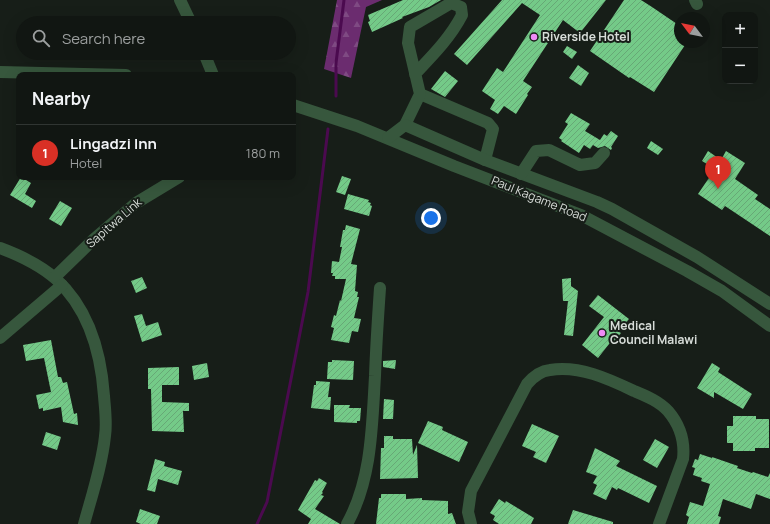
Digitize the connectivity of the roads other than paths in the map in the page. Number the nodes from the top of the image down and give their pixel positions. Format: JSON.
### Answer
{"nodes":[{"id":1,"x":180,"y":0,"type":"edge"},
{"id":2,"x":188,"y":16,"type":"edge"},
{"id":3,"x":207,"y":60,"type":"edge"},
{"id":4,"x":0,"y":72,"type":"edge"},
{"id":5,"x":16,"y":72,"type":"edge"},
{"id":6,"x":212,"y":72,"type":"edge"},
{"id":7,"x":415,"y":74,"type":"junction"},
{"id":8,"x":420,"y":94,"type":"junction"},
{"id":9,"x":296,"y":106,"type":"edge"},
{"id":10,"x":405,"y":125,"type":"junction"},
{"id":11,"x":388,"y":138,"type":"junction"},
{"id":12,"x":604,"y":153,"type":"dead end"},
{"id":13,"x":485,"y":160,"type":"junction"},
{"id":14,"x":521,"y":174,"type":"junction"},
{"id":15,"x":174,"y":180,"type":"edge"},
{"id":16,"x":0,"y":248,"type":"edge"},
{"id":17,"x":58,"y":281,"type":"junction"},
{"id":18,"x":380,"y":288,"type":"dead end"},
{"id":19,"x":770,"y":304,"type":"edge"},
{"id":20,"x":770,"y":326,"type":"edge"},
{"id":21,"x":0,"y":338,"type":"edge"},
{"id":22,"x":84,"y":524,"type":"edge"},
{"id":23,"x":347,"y":524,"type":"edge"},
{"id":24,"x":471,"y":524,"type":"edge"},
{"id":25,"x":659,"y":524,"type":"edge"}],
"edges":[{"from":1,"to":2,"type":"street"},
{"from":3,"to":6,"type":"street"},
{"from":4,"to":5,"type":"street"},
{"from":7,"to":7,"type":"street"},
{"from":7,"to":8,"type":"street"},
{"from":8,"to":10,"type":"street"},
{"from":8,"to":13,"type":"street"},
{"from":9,"to":11,"type":"street","name":"Paul Kagame Road"},
{"from":10,"to":11,"type":"street"},
{"from":10,"to":13,"type":"street"},
{"from":11,"to":20,"type":"street","name":"Paul Kagame Road"},
{"from":12,"to":14,"type":"street"},
{"from":13,"to":14,"type":"street"},
{"from":14,"to":19,"type":"street"},
{"from":15,"to":17,"type":"street","name":"Sapitwa Link"},
{"from":16,"to":17,"type":"street"},
{"from":17,"to":21,"type":"street","name":"Sapitwa Link"},
{"from":17,"to":22,"type":"street"},
{"from":18,"to":23,"type":"street"},
{"from":24,"to":25,"type":"street"}]}
